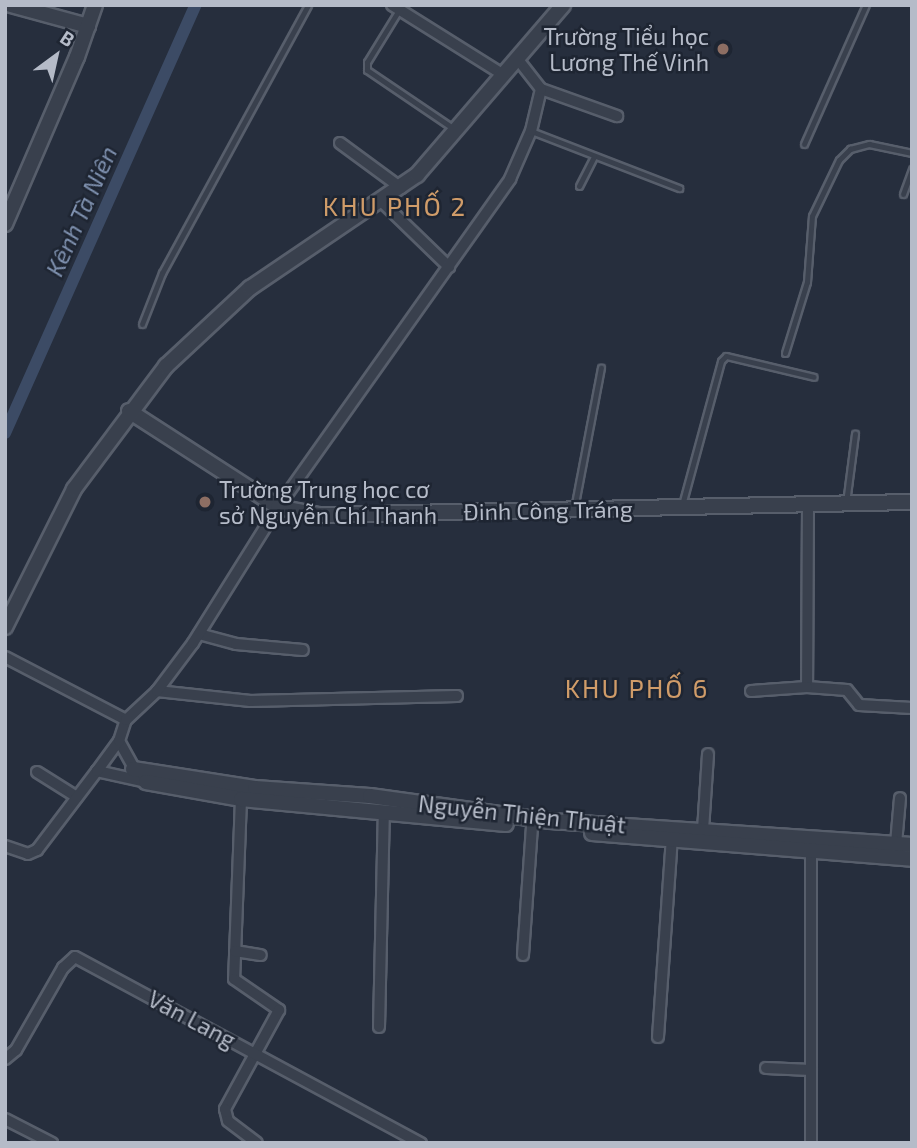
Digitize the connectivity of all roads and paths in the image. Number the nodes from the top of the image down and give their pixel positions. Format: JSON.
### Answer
{"nodes":[{"id":1,"x":11,"y":5,"type":"edge"},
{"id":2,"x":95,"y":5,"type":"edge"},
{"id":3,"x":308,"y":5,"type":"edge"},
{"id":4,"x":563,"y":5,"type":"edge"},
{"id":5,"x":866,"y":5,"type":"edge"},
{"id":6,"x":395,"y":7,"type":"edge"},
{"id":7,"x":88,"y":26,"type":"junction"},
{"id":8,"x":517,"y":58,"type":"junction"},
{"id":9,"x":502,"y":74,"type":"junction"},
{"id":10,"x":541,"y":89,"type":"junction"},
{"id":11,"x":617,"y":116,"type":"dead end"},
{"id":12,"x":455,"y":130,"type":"junction"},
{"id":13,"x":531,"y":131,"type":"junction"},
{"id":14,"x":340,"y":143,"type":"dead end"},
{"id":15,"x":804,"y":144,"type":"dead end"},
{"id":16,"x":912,"y":153,"type":"edge"},
{"id":17,"x":594,"y":157,"type":"junction"},
{"id":18,"x":912,"y":169,"type":"edge"},
{"id":19,"x":579,"y":186,"type":"dead end"},
{"id":20,"x":401,"y":188,"type":"junction"},
{"id":21,"x":679,"y":188,"type":"dead end"},
{"id":22,"x":903,"y":194,"type":"dead end"},
{"id":23,"x":381,"y":201,"type":"junction"},
{"id":24,"x":5,"y":224,"type":"edge"},
{"id":25,"x":449,"y":267,"type":"junction"},
{"id":26,"x":142,"y":324,"type":"dead end"},
{"id":27,"x":785,"y":353,"type":"dead end"},
{"id":28,"x":601,"y":368,"type":"dead end"},
{"id":29,"x":814,"y":377,"type":"dead end"},
{"id":30,"x":129,"y":411,"type":"junction"},
{"id":31,"x":855,"y":434,"type":"dead end"},
{"id":32,"x":912,"y":502,"type":"edge"},
{"id":33,"x":846,"y":505,"type":"junction"},
{"id":34,"x":278,"y":506,"type":"junction"},
{"id":35,"x":808,"y":506,"type":"junction"},
{"id":36,"x":682,"y":508,"type":"junction"},
{"id":37,"x":574,"y":509,"type":"junction"},
{"id":38,"x":5,"y":627,"type":"edge"},
{"id":39,"x":199,"y":634,"type":"junction"},
{"id":40,"x":303,"y":650,"type":"dead end"},
{"id":41,"x":5,"y":657,"type":"edge"},
{"id":42,"x":807,"y":687,"type":"junction"},
{"id":43,"x":157,"y":691,"type":"junction"},
{"id":44,"x":751,"y":691,"type":"dead end"},
{"id":45,"x":457,"y":696,"type":"dead end"},
{"id":46,"x":912,"y":708,"type":"edge"},
{"id":47,"x":126,"y":720,"type":"junction"},
{"id":48,"x":119,"y":741,"type":"junction"},
{"id":49,"x":708,"y":754,"type":"dead end"},
{"id":50,"x":133,"y":769,"type":"junction"},
{"id":51,"x":97,"y":771,"type":"junction"},
{"id":52,"x":37,"y":772,"type":"dead end"},
{"id":53,"x":146,"y":782,"type":"junction"},
{"id":54,"x":77,"y":797,"type":"junction"},
{"id":55,"x":900,"y":798,"type":"dead end"},
{"id":56,"x":241,"y":799,"type":"junction"},
{"id":57,"x":383,"y":812,"type":"junction"},
{"id":58,"x":476,"y":816,"type":"junction"},
{"id":59,"x":532,"y":826,"type":"junction"},
{"id":60,"x":703,"y":830,"type":"junction"},
{"id":61,"x":672,"y":834,"type":"junction"},
{"id":62,"x":896,"y":844,"type":"junction"},
{"id":63,"x":912,"y":845,"type":"edge"},
{"id":64,"x":5,"y":846,"type":"edge"},
{"id":65,"x":811,"y":848,"type":"junction"},
{"id":66,"x":912,"y":859,"type":"edge"},
{"id":67,"x":235,"y":951,"type":"junction"},
{"id":68,"x":261,"y":955,"type":"dead end"},
{"id":69,"x":523,"y":956,"type":"dead end"},
{"id":70,"x":379,"y":1027,"type":"dead end"},
{"id":71,"x":659,"y":1037,"type":"dead end"},
{"id":72,"x":257,"y":1053,"type":"junction"},
{"id":73,"x":5,"y":1059,"type":"edge"},
{"id":74,"x":766,"y":1068,"type":"dead end"},
{"id":75,"x":811,"y":1070,"type":"junction"},
{"id":76,"x":5,"y":1119,"type":"edge"},
{"id":77,"x":52,"y":1143,"type":"edge"},
{"id":78,"x":257,"y":1143,"type":"edge"},
{"id":79,"x":421,"y":1143,"type":"edge"},
{"id":80,"x":811,"y":1143,"type":"edge"}],
"edges":[{"from":1,"to":7,"type":"street"},
{"from":2,"to":7,"type":"street"},
{"from":3,"to":26,"type":"lane"},
{"from":4,"to":8,"type":"street"},
{"from":5,"to":15,"type":"lane"},
{"from":6,"to":9,"type":"street"},
{"from":6,"to":12,"type":"lane"},
{"from":7,"to":24,"type":"street"},
{"from":8,"to":9,"type":"street"},
{"from":8,"to":10,"type":"street"},
{"from":9,"to":12,"type":"street"},
{"from":10,"to":11,"type":"street"},
{"from":10,"to":13,"type":"street"},
{"from":12,"to":20,"type":"street"},
{"from":13,"to":17,"type":"lane"},
{"from":13,"to":25,"type":"street"},
{"from":14,"to":20,"type":"street"},
{"from":16,"to":27,"type":"lane"},
{"from":17,"to":19,"type":"lane"},
{"from":17,"to":21,"type":"lane"},
{"from":18,"to":22,"type":"lane"},
{"from":20,"to":23,"type":"street"},
{"from":23,"to":25,"type":"street"},
{"from":23,"to":30,"type":"street"},
{"from":25,"to":34,"type":"street"},
{"from":28,"to":37,"type":"lane"},
{"from":29,"to":36,"type":"lane"},
{"from":30,"to":34,"type":"street","name":"Đinh Công Tráng"},
{"from":30,"to":38,"type":"street"},
{"from":31,"to":33,"type":"lane"},
{"from":32,"to":33,"type":"street","name":"Đinh Công Tráng"},
{"from":33,"to":35,"type":"street","name":"Đinh Công Tráng"},
{"from":34,"to":37,"type":"street","name":"Đinh Công Tráng"},
{"from":34,"to":39,"type":"street"},
{"from":35,"to":36,"type":"street","name":"Đinh Công Tráng"},
{"from":35,"to":42,"type":"street"},
{"from":36,"to":37,"type":"street","name":"Đinh Công Tráng"},
{"from":39,"to":40,"type":"street"},
{"from":39,"to":43,"type":"street"},
{"from":41,"to":47,"type":"street"},
{"from":42,"to":44,"type":"street"},
{"from":42,"to":46,"type":"street"},
{"from":43,"to":45,"type":"street"},
{"from":43,"to":47,"type":"street"},
{"from":47,"to":48,"type":"street"},
{"from":48,"to":50,"type":"street"},
{"from":48,"to":51,"type":"street"},
{"from":49,"to":60,"type":"street"},
{"from":50,"to":53,"type":"street"},
{"from":50,"to":58,"type":"street","name":"Nguyễn Thiện Thuật"},
{"from":51,"to":53,"type":"street","name":"Nguyễn Thiện Thuật"},
{"from":51,"to":54,"type":"street"},
{"from":52,"to":54,"type":"street"},
{"from":53,"to":56,"type":"street","name":"Nguyễn Thiện Thuật"},
{"from":54,"to":64,"type":"street"},
{"from":55,"to":62,"type":"street"},
{"from":56,"to":57,"type":"street","name":"Nguyễn Thiện Thuật"},
{"from":56,"to":67,"type":"street"},
{"from":57,"to":58,"type":"street","name":"Nguyễn Thiện Thuật"},
{"from":57,"to":70,"type":"street"},
{"from":58,"to":59,"type":"street","name":"Nguyễn Thiện Thuật"},
{"from":58,"to":61,"type":"street","name":"Nguyễn Thiện Thuật"},
{"from":59,"to":61,"type":"street","name":"Nguyễn Thiện Thuật"},
{"from":59,"to":69,"type":"street"},
{"from":60,"to":61,"type":"street","name":"Nguyễn Thiện Thuật"},
{"from":60,"to":62,"type":"street","name":"Nguyễn Thiện Thuật"},
{"from":61,"to":65,"type":"street","name":"Nguyễn Thiện Thuật"},
{"from":61,"to":71,"type":"street"},
{"from":62,"to":63,"type":"street","name":"Nguyễn Thiện Thuật"},
{"from":65,"to":66,"type":"street","name":"Nguyễn Thiện Thuật"},
{"from":65,"to":75,"type":"street"},
{"from":67,"to":68,"type":"street"},
{"from":67,"to":72,"type":"street"},
{"from":72,"to":73,"type":"street","name":"Văn Lang"},
{"from":72,"to":78,"type":"street"},
{"from":72,"to":79,"type":"street","name":"Văn Lang"},
{"from":74,"to":75,"type":"street"},
{"from":75,"to":80,"type":"street"},
{"from":76,"to":77,"type":"street"}]}
